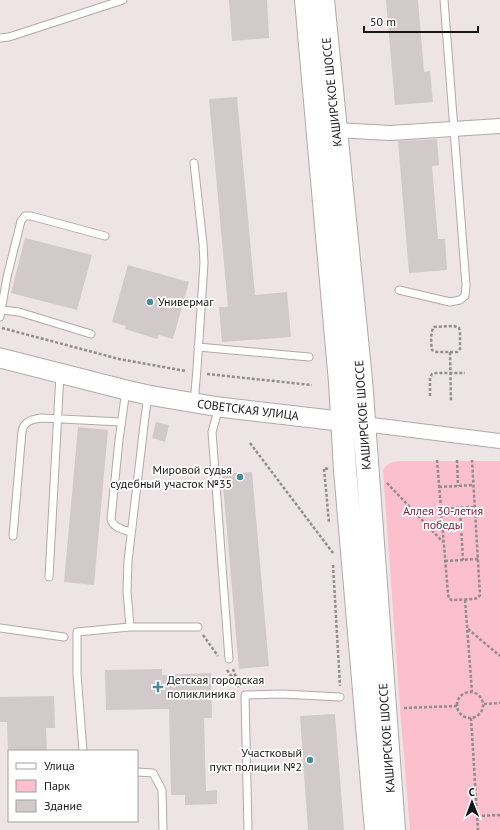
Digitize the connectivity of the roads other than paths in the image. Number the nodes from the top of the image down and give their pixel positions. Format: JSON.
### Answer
{"nodes":[{"id":1,"x":123,"y":0,"type":"edge"},
{"id":2,"x":306,"y":0,"type":"edge"},
{"id":3,"x":323,"y":0,"type":"edge"},
{"id":4,"x":444,"y":0,"type":"edge"},
{"id":5,"x":0,"y":38,"type":"edge"},
{"id":6,"x":500,"y":126,"type":"edge"},
{"id":7,"x":454,"y":129,"type":"junction"},
{"id":8,"x":336,"y":130,"type":"junction"},
{"id":9,"x":194,"y":162,"type":"dead end"},
{"id":10,"x":105,"y":236,"type":"dead end"},
{"id":11,"x":399,"y":290,"type":"dead end"},
{"id":12,"x":2,"y":310,"type":"junction"},
{"id":13,"x":0,"y":318,"type":"edge"},
{"id":14,"x":91,"y":334,"type":"dead end"},
{"id":15,"x":198,"y":347,"type":"junction"},
{"id":16,"x":309,"y":357,"type":"dead end"},
{"id":17,"x":0,"y":358,"type":"edge"},
{"id":18,"x":60,"y":373,"type":"junction"},
{"id":19,"x":126,"y":390,"type":"junction"},
{"id":20,"x":148,"y":395,"type":"junction"},
{"id":21,"x":194,"y":403,"type":"junction"},
{"id":22,"x":219,"y":407,"type":"junction"},
{"id":23,"x":57,"y":419,"type":"junction"},
{"id":24,"x":342,"y":421,"type":"junction"},
{"id":25,"x":121,"y":422,"type":"junction"},
{"id":26,"x":364,"y":424,"type":"junction"},
{"id":27,"x":500,"y":441,"type":"edge"},
{"id":28,"x":130,"y":532,"type":"junction"},
{"id":29,"x":13,"y":536,"type":"dead end"},
{"id":30,"x":49,"y":577,"type":"dead end"},
{"id":31,"x":130,"y":627,"type":"junction"},
{"id":32,"x":198,"y":627,"type":"dead end"},
{"id":33,"x":0,"y":628,"type":"edge"},
{"id":34,"x":64,"y":636,"type":"dead end"},
{"id":35,"x":229,"y":659,"type":"road end"},
{"id":36,"x":340,"y":697,"type":"road end"},
{"id":37,"x":83,"y":750,"type":"edge"},
{"id":38,"x":138,"y":772,"type":"edge"},
{"id":39,"x":163,"y":830,"type":"edge"},
{"id":40,"x":248,"y":830,"type":"edge"},
{"id":41,"x":376,"y":830,"type":"edge"},
{"id":42,"x":394,"y":830,"type":"edge"}],
"edges":[{"from":1,"to":5,"type":"lane"},
{"from":2,"to":24,"type":"main road","name":"КАШИРСКОЕ ШОССЕ"},
{"from":3,"to":8,"type":"main road","name":"КАШИРСКОЕ ШОССЕ"},
{"from":4,"to":7,"type":"lane"},
{"from":6,"to":7,"type":"street"},
{"from":7,"to":8,"type":"street"},
{"from":7,"to":11,"type":"lane"},
{"from":8,"to":26,"type":"main road","name":"КАШИРСКОЕ ШОССЕ"},
{"from":9,"to":15,"type":"lane"},
{"from":10,"to":12,"type":"lane"},
{"from":12,"to":13,"type":"lane"},
{"from":12,"to":14,"type":"lane"},
{"from":15,"to":16,"type":"lane"},
{"from":15,"to":21,"type":"lane"},
{"from":17,"to":18,"type":"main road","name":"СОВЕТСКАЯ УЛИЦА"},
{"from":18,"to":19,"type":"main road","name":"СОВЕТСКАЯ УЛИЦА"},
{"from":18,"to":23,"type":"lane"},
{"from":19,"to":20,"type":"main road","name":"СОВЕТСКАЯ УЛИЦА"},
{"from":19,"to":25,"type":"lane"},
{"from":20,"to":21,"type":"main road","name":"СОВЕТСКАЯ УЛИЦА"},
{"from":20,"to":28,"type":"lane"},
{"from":21,"to":22,"type":"main road","name":"СОВЕТСКАЯ УЛИЦА"},
{"from":22,"to":24,"type":"main road","name":"СОВЕТСКАЯ УЛИЦА"},
{"from":22,"to":35,"type":"lane"},
{"from":23,"to":25,"type":"lane"},
{"from":23,"to":29,"type":"lane"},
{"from":23,"to":30,"type":"lane"},
{"from":24,"to":26,"type":"main road","name":"СОВЕТСКАЯ УЛИЦА"},
{"from":24,"to":41,"type":"main road","name":"КАШИРСКОЕ ШОССЕ"},
{"from":25,"to":28,"type":"lane"},
{"from":26,"to":27,"type":"street","name":"СОВЕТСКАЯ УЛИЦА"},
{"from":26,"to":42,"type":"main road","name":"КАШИРСКОЕ ШОССЕ"},
{"from":28,"to":31,"type":"lane"},
{"from":31,"to":32,"type":"lane"},
{"from":31,"to":37,"type":"lane"},
{"from":33,"to":34,"type":"lane"},
{"from":36,"to":40,"type":"lane"},
{"from":38,"to":39,"type":"lane"}]}
